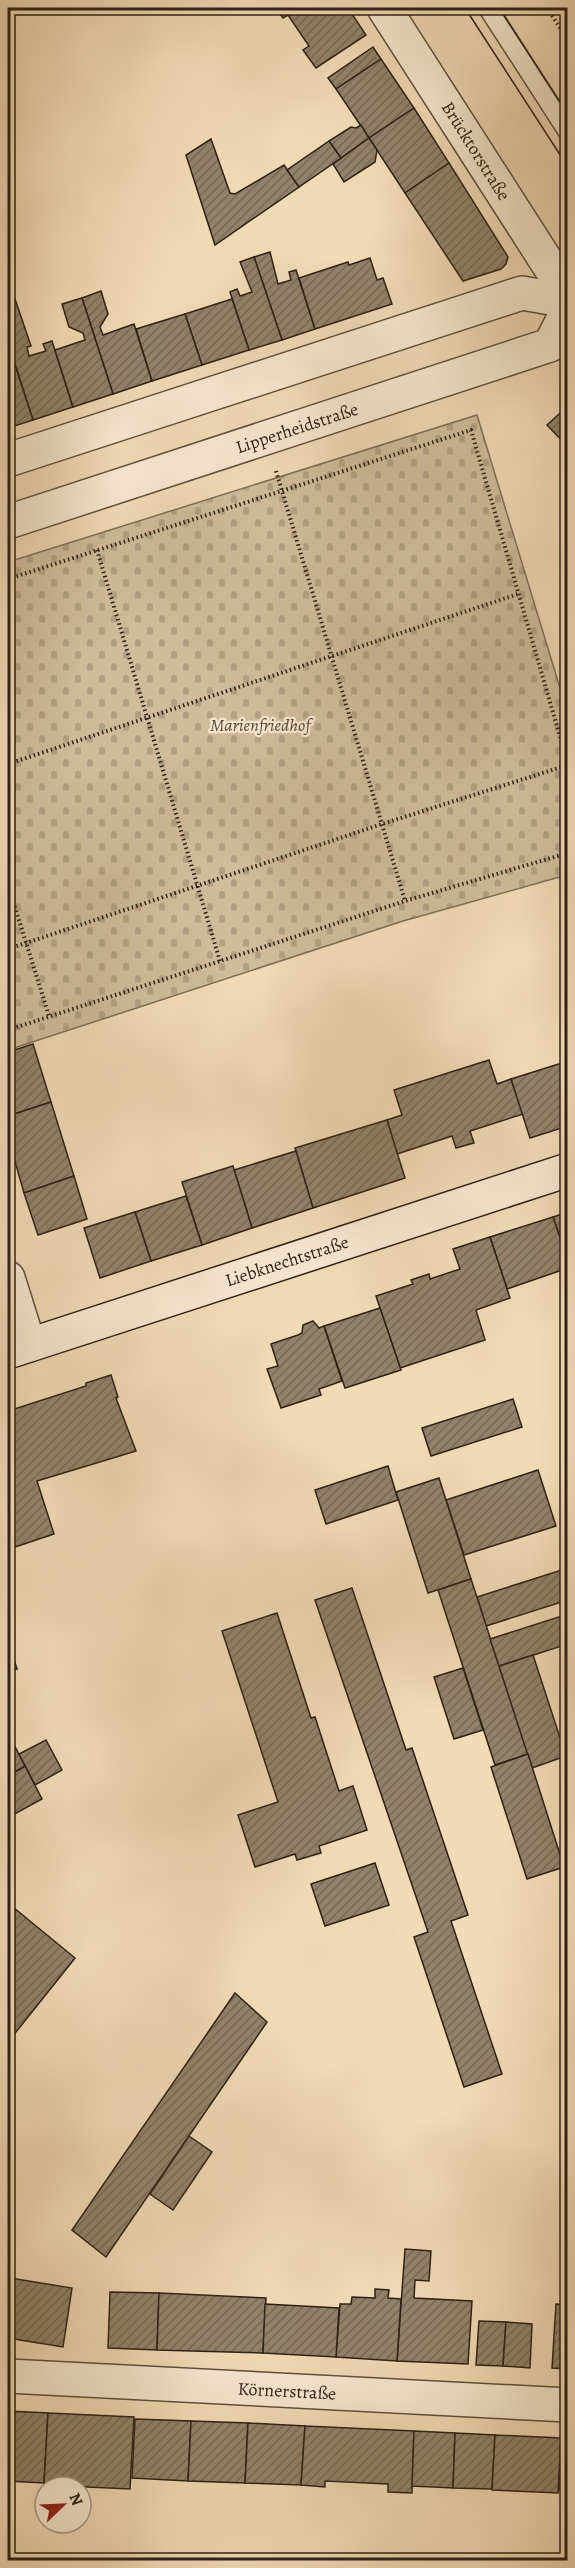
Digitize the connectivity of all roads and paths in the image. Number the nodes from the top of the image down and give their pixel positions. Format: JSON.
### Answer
{"nodes":[{"id":1,"x":384,"y":8,"type":"edge"},
{"id":2,"x":488,"y":8,"type":"edge"},
{"id":3,"x":547,"y":8,"type":"edge"},
{"id":4,"x":567,"y":40,"type":"edge"},
{"id":5,"x":567,"y":132,"type":"edge"},
{"id":6,"x":567,"y":295,"type":"edge"},
{"id":7,"x":567,"y":301,"type":"edge"},
{"id":8,"x":567,"y":310,"type":"edge"},
{"id":9,"x":263,"y":439,"type":"junction"},
{"id":10,"x":8,"y":460,"type":"edge"},
{"id":11,"x":282,"y":489,"type":"junction"},
{"id":12,"x":8,"y":522,"type":"edge"},
{"id":13,"x":97,"y":550,"type":"junction"},
{"id":14,"x":8,"y":579,"type":"edge"},
{"id":15,"x":518,"y":594,"type":"junction"},
{"id":16,"x":332,"y":657,"type":"junction"},
{"id":17,"x":147,"y":718,"type":"junction"},
{"id":18,"x":8,"y":764,"type":"edge"},
{"id":19,"x":567,"y":764,"type":"edge"},
{"id":20,"x":382,"y":824,"type":"junction"},
{"id":21,"x":567,"y":853,"type":"edge"},
{"id":22,"x":8,"y":885,"type":"edge"},
{"id":23,"x":198,"y":886,"type":"junction"},
{"id":24,"x":405,"y":901,"type":"junction"},
{"id":25,"x":26,"y":943,"type":"junction"},
{"id":26,"x":8,"y":949,"type":"edge"},
{"id":27,"x":220,"y":961,"type":"junction"},
{"id":28,"x":49,"y":1016,"type":"junction"},
{"id":29,"x":8,"y":1030,"type":"edge"},
{"id":30,"x":567,"y":1170,"type":"edge"},
{"id":31,"x":8,"y":1278,"type":"edge"},
{"id":32,"x":18,"y":1349,"type":"edge"},
{"id":33,"x":8,"y":2376,"type":"edge"},
{"id":34,"x":567,"y":2405,"type":"edge"}],
"edges":[{"from":1,"to":6,"type":"street","name":"Brücktorstraße"},
{"from":2,"to":5,"type":"lane"},
{"from":3,"to":4,"type":"path"},
{"from":7,"to":10,"type":"street"},
{"from":8,"to":9,"type":"street","name":"Lipperheidstraße"},
{"from":9,"to":11,"type":"path"},
{"from":9,"to":12,"type":"street","name":"Lipperheidstraße"},
{"from":11,"to":13,"type":"path"},
{"from":11,"to":15,"type":"path"},
{"from":11,"to":16,"type":"path"},
{"from":13,"to":14,"type":"path"},
{"from":13,"to":17,"type":"path"},
{"from":15,"to":16,"type":"path"},
{"from":15,"to":19,"type":"path"},
{"from":16,"to":17,"type":"path"},
{"from":16,"to":20,"type":"path"},
{"from":17,"to":18,"type":"path"},
{"from":17,"to":23,"type":"path"},
{"from":19,"to":20,"type":"path"},
{"from":20,"to":23,"type":"path"},
{"from":20,"to":24,"type":"path"},
{"from":21,"to":24,"type":"path"},
{"from":22,"to":25,"type":"path"},
{"from":23,"to":25,"type":"path"},
{"from":23,"to":27,"type":"path"},
{"from":24,"to":27,"type":"path"},
{"from":25,"to":26,"type":"path"},
{"from":25,"to":28,"type":"path"},
{"from":27,"to":28,"type":"path"},
{"from":28,"to":29,"type":"path"},
{"from":30,"to":32,"type":"street","name":"Liebknechtstraße"},
{"from":31,"to":32,"type":"street"},
{"from":33,"to":34,"type":"street","name":"Körnerstraße"}]}
